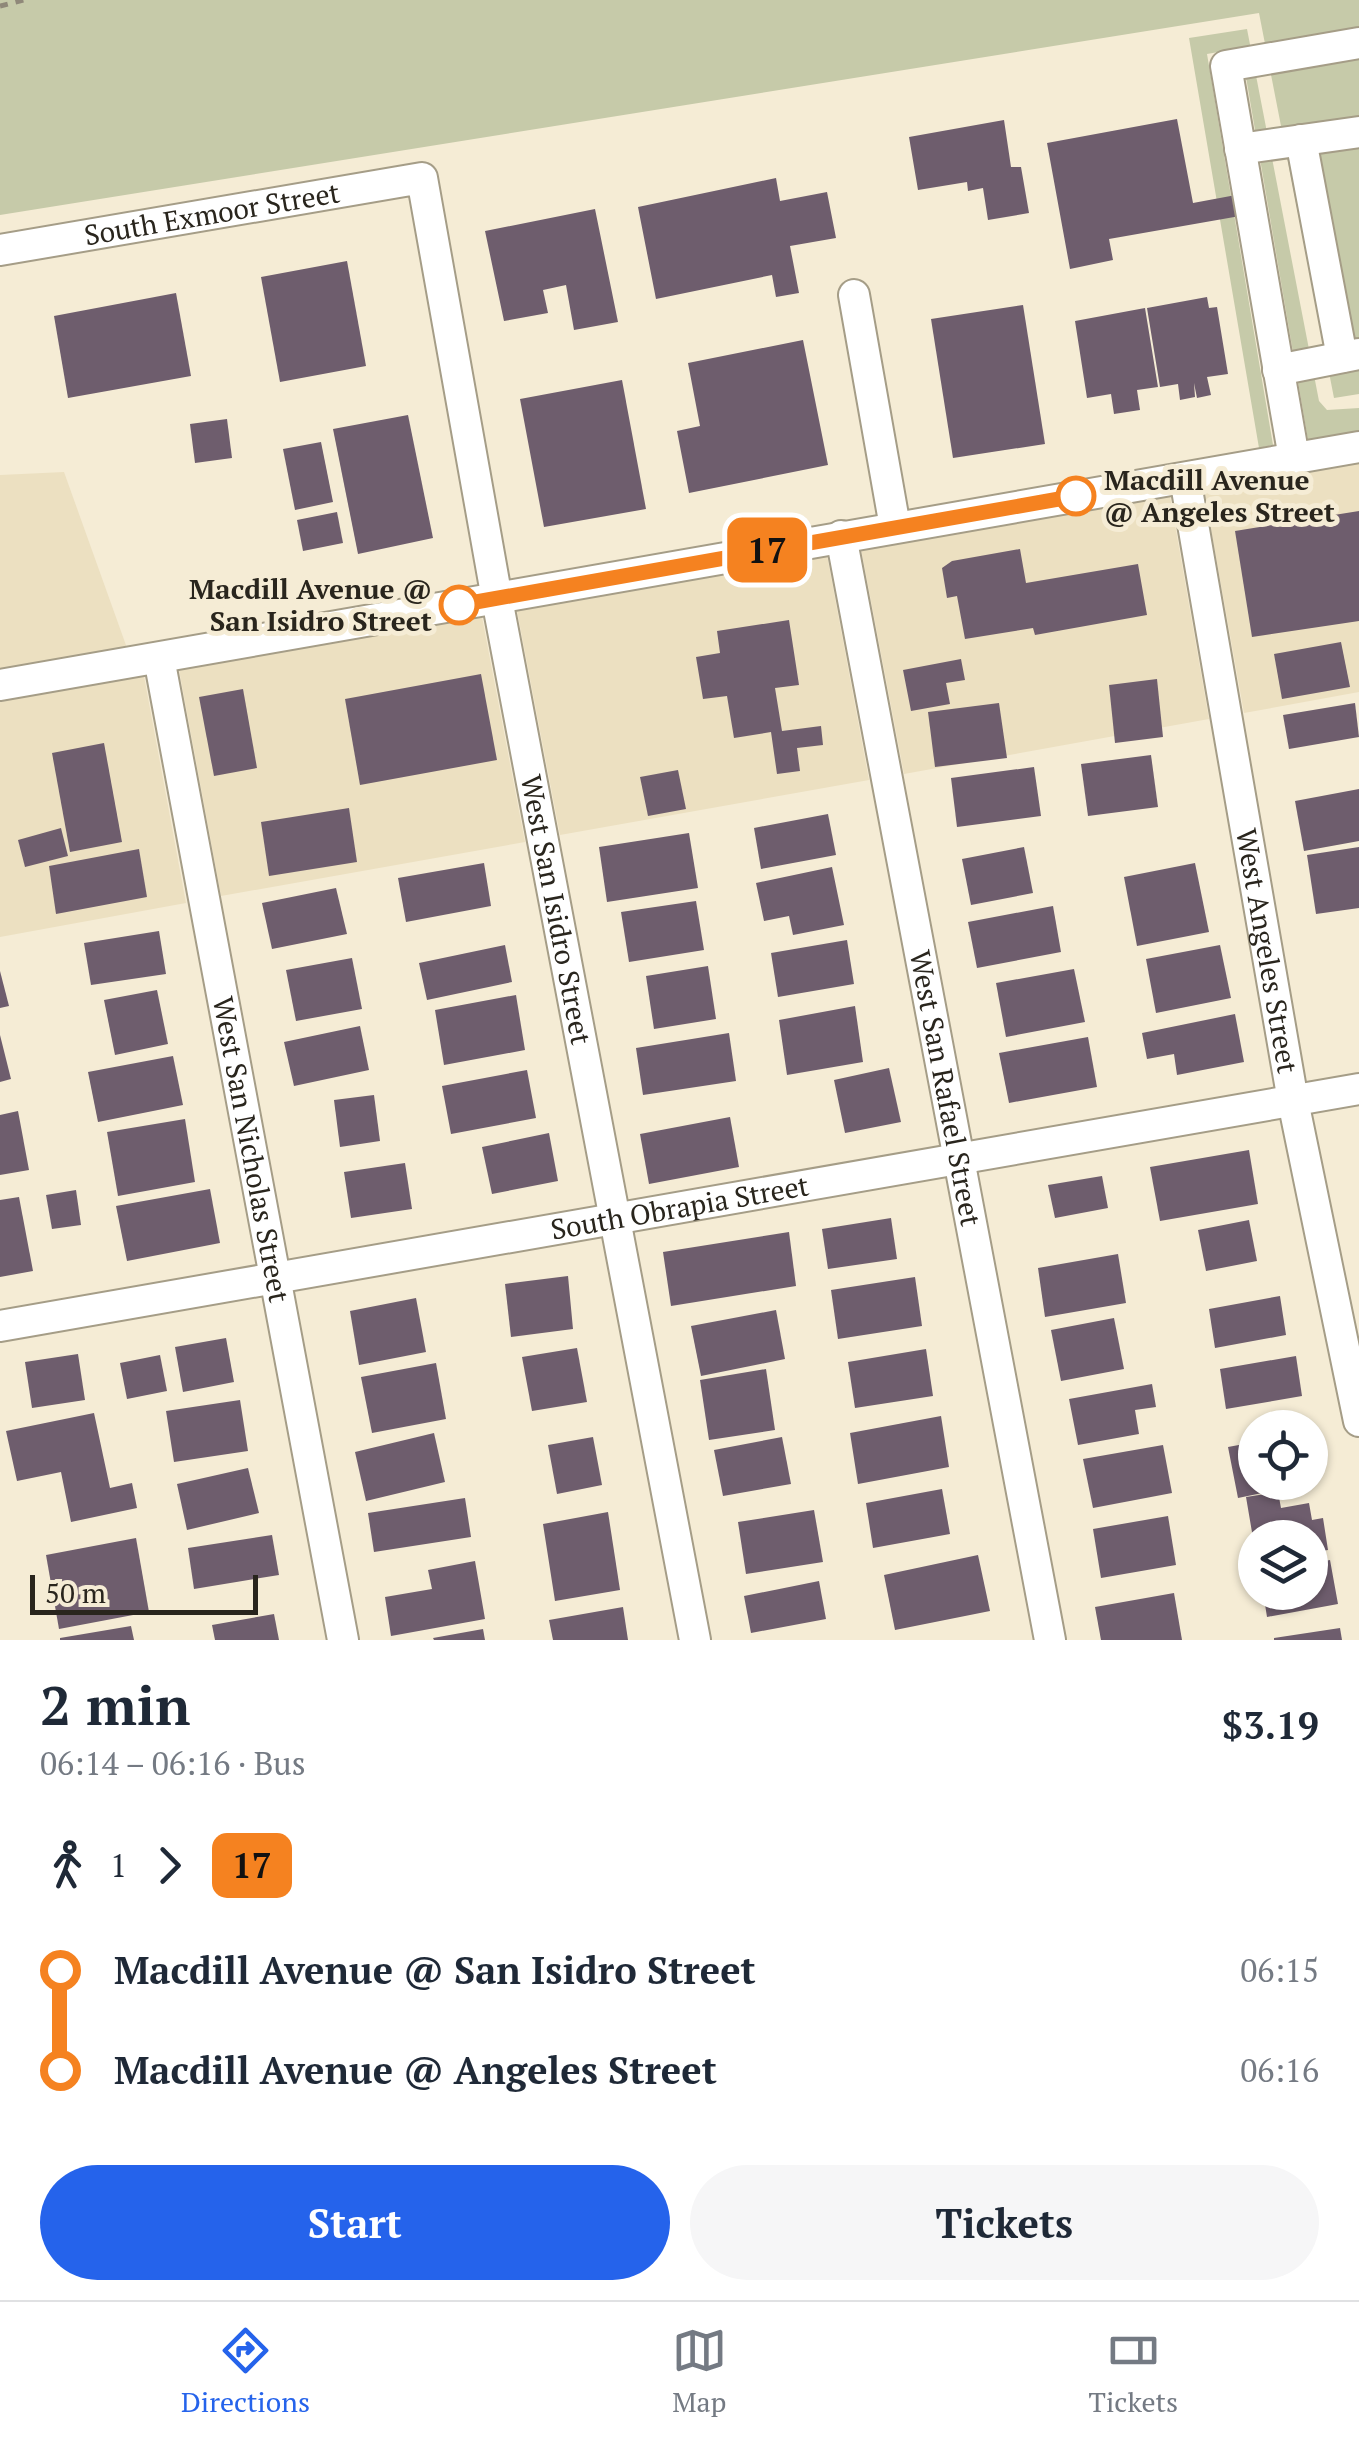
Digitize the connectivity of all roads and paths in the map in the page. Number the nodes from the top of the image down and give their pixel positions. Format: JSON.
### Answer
{"nodes":[{"id":1,"x":24,"y":0,"type":"edge"},
{"id":2,"x":0,"y":6,"type":"edge"},
{"id":3,"x":1359,"y":43,"type":"edge"},
{"id":4,"x":1359,"y":132,"type":"edge"},
{"id":5,"x":1301,"y":140,"type":"junction"},
{"id":6,"x":1240,"y":149,"type":"junction"},
{"id":7,"x":422,"y":178,"type":"joint"},
{"id":8,"x":0,"y":250,"type":"edge"},
{"id":9,"x":854,"y":296,"type":"dead end"},
{"id":10,"x":1350,"y":355,"type":"edge"},
{"id":11,"x":1278,"y":370,"type":"junction"},
{"id":12,"x":1359,"y":447,"type":"edge"},
{"id":13,"x":1294,"y":458,"type":"junction"},
{"id":14,"x":1184,"y":478,"type":"junction"},
{"id":15,"x":895,"y":527,"type":"junction"},
{"id":16,"x":841,"y":536,"type":"junction"},
{"id":17,"x":496,"y":599,"type":"junction"},
{"id":18,"x":159,"y":658,"type":"junction"},
{"id":19,"x":0,"y":686,"type":"edge"},
{"id":20,"x":1359,"y":1089,"type":"edge"},
{"id":21,"x":1293,"y":1101,"type":"junction"},
{"id":22,"x":959,"y":1158,"type":"junction"},
{"id":23,"x":616,"y":1219,"type":"junction"},
{"id":24,"x":274,"y":1278,"type":"junction"},
{"id":25,"x":0,"y":1326,"type":"edge"},
{"id":26,"x":1359,"y":1421,"type":"edge"},
{"id":27,"x":343,"y":1640,"type":"edge"},
{"id":28,"x":695,"y":1640,"type":"edge"},
{"id":29,"x":1050,"y":1640,"type":"edge"}],
"edges":[{"from":1,"to":2,"type":"path"},
{"from":3,"to":6,"type":"street"},
{"from":4,"to":5,"type":"street"},
{"from":5,"to":6,"type":"street"},
{"from":5,"to":10,"type":"street"},
{"from":6,"to":11,"type":"street"},
{"from":7,"to":8,"type":"street","name":"South Exmoor Street"},
{"from":7,"to":17,"type":"street","name":"West San Isidro Street"},
{"from":9,"to":15,"type":"street"},
{"from":10,"to":11,"type":"street"},
{"from":11,"to":13,"type":"street"},
{"from":12,"to":13,"type":"street"},
{"from":13,"to":14,"type":"street"},
{"from":14,"to":15,"type":"street"},
{"from":14,"to":21,"type":"street","name":"West Angeles Street"},
{"from":15,"to":16,"type":"street"},
{"from":16,"to":17,"type":"street"},
{"from":16,"to":22,"type":"street","name":"West San Rafael Street"},
{"from":17,"to":18,"type":"street"},
{"from":17,"to":23,"type":"street","name":"West San Isidro Street"},
{"from":18,"to":19,"type":"street"},
{"from":18,"to":24,"type":"street","name":"West San Nicholas Street"},
{"from":20,"to":21,"type":"street","name":"South Obrapia Street"},
{"from":21,"to":22,"type":"street","name":"South Obrapia Street"},
{"from":21,"to":26,"type":"street","name":"West Angeles Street"},
{"from":22,"to":23,"type":"street","name":"South Obrapia Street"},
{"from":22,"to":29,"type":"street","name":"West San Rafael Street"},
{"from":23,"to":24,"type":"street","name":"South Obrapia Street"},
{"from":23,"to":28,"type":"street","name":"West San Isidro Street"},
{"from":24,"to":25,"type":"street","name":"South Obrapia Street"},
{"from":24,"to":27,"type":"street","name":"West San Nicholas Street"}]}
